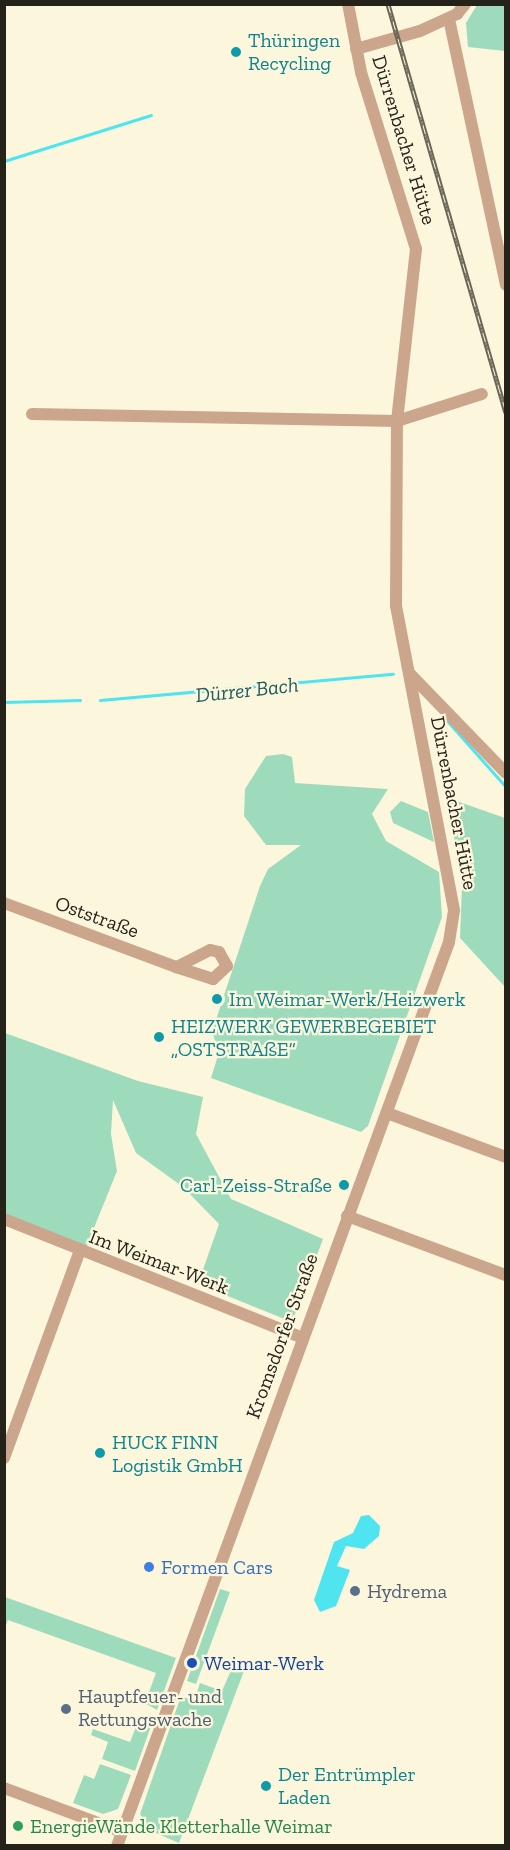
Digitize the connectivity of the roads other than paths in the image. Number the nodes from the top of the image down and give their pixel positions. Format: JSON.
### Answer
{"nodes":[{"id":1,"x":348,"y":4,"type":"edge"},
{"id":2,"x":465,"y":4,"type":"edge"},
{"id":3,"x":449,"y":19,"type":"junction"},
{"id":4,"x":356,"y":49,"type":"junction"},
{"id":5,"x":506,"y":285,"type":"edge"},
{"id":6,"x":482,"y":394,"type":"dead end"},
{"id":7,"x":32,"y":414,"type":"dead end"},
{"id":8,"x":398,"y":421,"type":"junction"},
{"id":9,"x":409,"y":672,"type":"junction"},
{"id":10,"x":506,"y":773,"type":"edge"},
{"id":11,"x":4,"y":903,"type":"edge"},
{"id":12,"x":449,"y":942,"type":"joint"},
{"id":13,"x":176,"y":967,"type":"dead end"},
{"id":14,"x":387,"y":1113,"type":"junction"},
{"id":15,"x":506,"y":1157,"type":"edge"},
{"id":16,"x":347,"y":1216,"type":"junction"},
{"id":17,"x":4,"y":1219,"type":"edge"},
{"id":18,"x":79,"y":1253,"type":"junction"},
{"id":19,"x":506,"y":1275,"type":"edge"},
{"id":20,"x":301,"y":1337,"type":"junction"},
{"id":21,"x":4,"y":1458,"type":"edge"},
{"id":22,"x":4,"y":1788,"type":"edge"},
{"id":23,"x":122,"y":1832,"type":"junction"},
{"id":24,"x":117,"y":1845,"type":"edge"}],
"edges":[{"from":1,"to":4,"type":"street","name":"Dürrenbacher Hütte"},
{"from":2,"to":3,"type":"street","name":"Dürrenbacher Hütte"},
{"from":3,"to":4,"type":"street","name":"Dürrenbacher Hütte"},
{"from":3,"to":5,"type":"street"},
{"from":4,"to":8,"type":"street","name":"Dürrenbacher Hütte"},
{"from":6,"to":8,"type":"street"},
{"from":7,"to":8,"type":"street"},
{"from":8,"to":9,"type":"street","name":"Dürrenbacher Hütte"},
{"from":9,"to":10,"type":"street","name":"Dürrenbacher Hütte"},
{"from":9,"to":12,"type":"street","name":"Dürrenbacher Hütte"},
{"from":11,"to":13,"type":"street","name":"Oststraße"},
{"from":12,"to":14,"type":"street","name":"Kromsdorfer Straße"},
{"from":14,"to":15,"type":"street"},
{"from":14,"to":16,"type":"street","name":"Kromsdorfer Straße"},
{"from":16,"to":19,"type":"street"},
{"from":16,"to":20,"type":"street","name":"Kromsdorfer Straße"},
{"from":17,"to":18,"type":"street","name":"Im Weimar-Werk"},
{"from":18,"to":20,"type":"street","name":"Im Weimar-Werk"},
{"from":18,"to":21,"type":"street"},
{"from":20,"to":23,"type":"street","name":"Kromsdorfer Straße"},
{"from":22,"to":23,"type":"street"},
{"from":23,"to":24,"type":"street","name":"Kromsdorfer Straße"}]}
